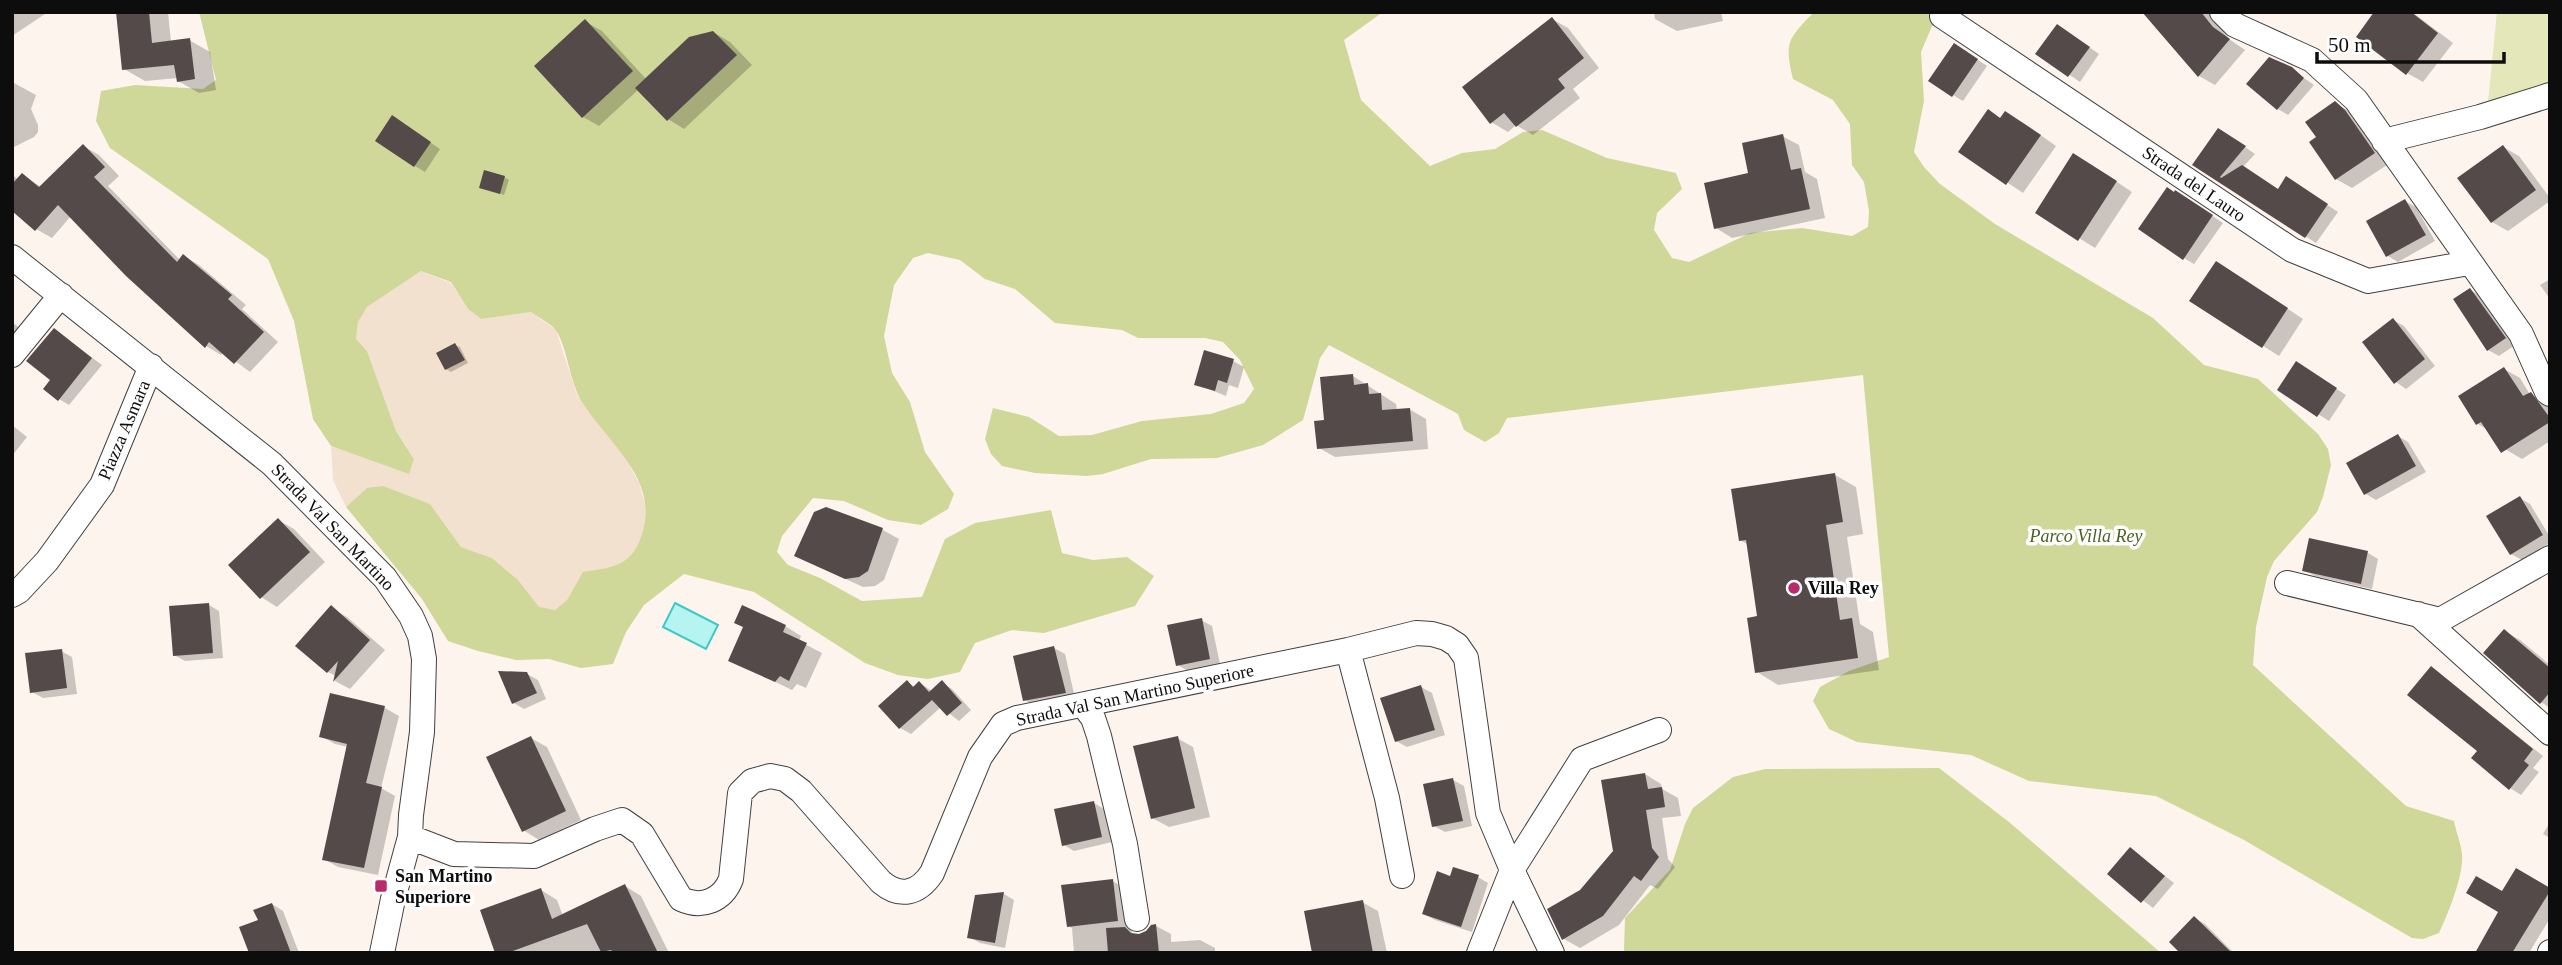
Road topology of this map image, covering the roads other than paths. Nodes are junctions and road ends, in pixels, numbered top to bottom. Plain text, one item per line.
1 (2221, 12) edge
2 (1942, 16) dead end
3 (2550, 95) edge
4 (2384, 141) junction
5 (12, 257) edge
6 (2469, 263) junction
7 (61, 295) junction
8 (12, 355) edge
9 (151, 366) junction
10 (2550, 394) edge
11 (2550, 558) edge
12 (2287, 583) dead end
13 (12, 594) edge
14 (2418, 614) junction
15 (1348, 650) junction
16 (1083, 705) junction
17 (1659, 730) dead end
18 (2550, 733) edge
19 (410, 837) junction
20 (1512, 870) junction
21 (1402, 876) dead end
22 (1137, 919) dead end
23 (382, 953) edge
24 (1479, 953) edge
25 (1552, 953) edge

1 - 4 street
2 - 6 street, Strada del Lauro
3 - 4 street
4 - 6 street
5 - 7 street, Strada Val San Martino
6 - 10 street
7 - 8 street
7 - 9 street, Strada Val San Martino
9 - 13 street, Piazza Asmara
9 - 19 street, Strada Val San Martino
11 - 14 street
12 - 14 street
14 - 18 street
15 - 16 street, Strada Val San Martino Superiore
15 - 20 street, Strada Val San Martino Superiore
15 - 21 street
16 - 19 street, Strada Val San Martino Superiore
16 - 22 street
17 - 20 street
19 - 23 street, Strada Val San Martino
20 - 24 street
20 - 25 street, Strada Val San Martino Superiore

